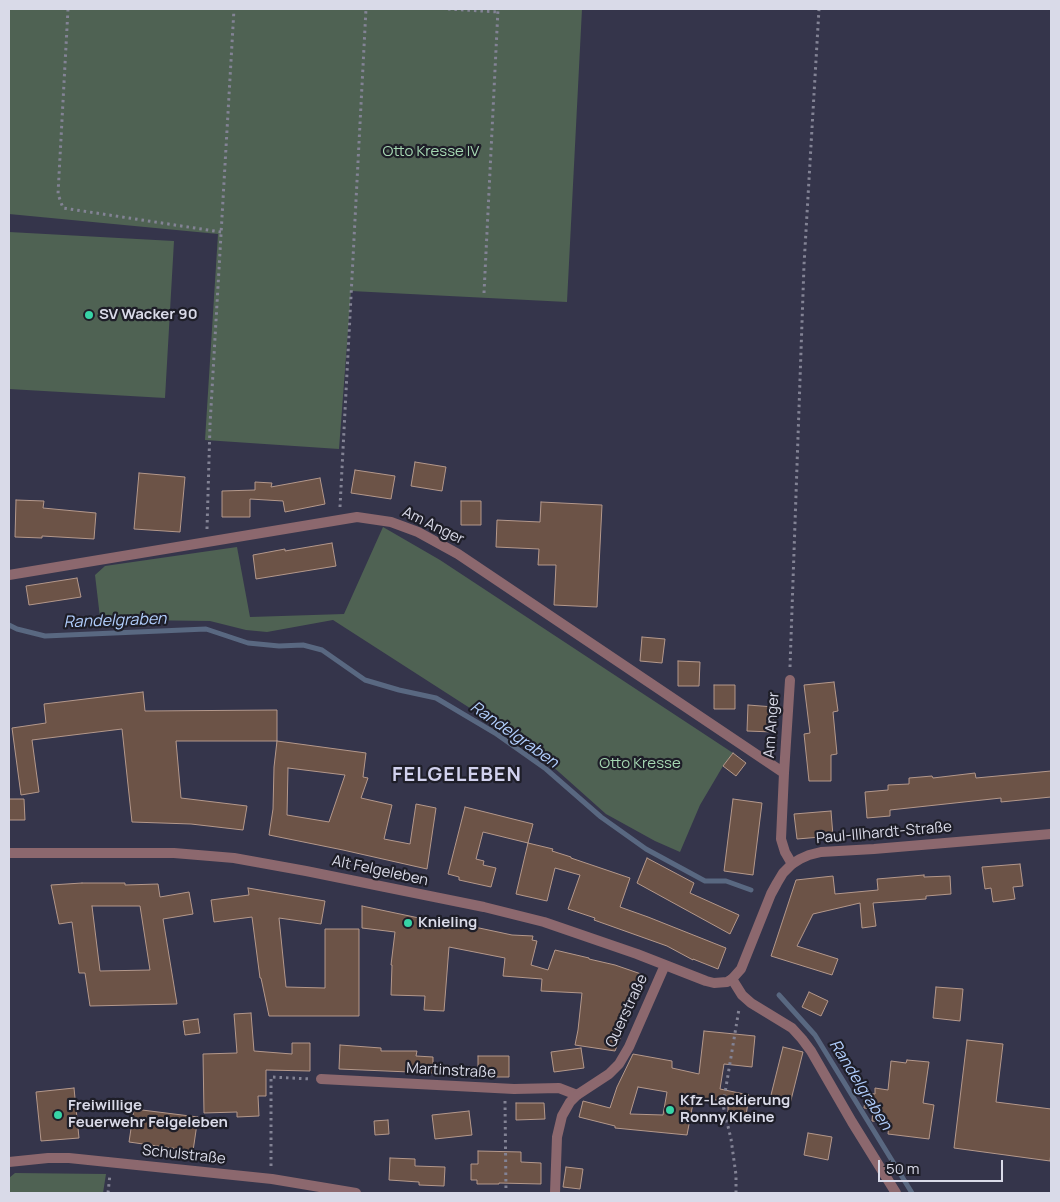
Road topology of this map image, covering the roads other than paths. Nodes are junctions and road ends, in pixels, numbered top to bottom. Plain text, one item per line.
1 (9, 575) edge
2 (790, 680) road end
3 (784, 773) junction
4 (1051, 834) edge
5 (9, 853) edge
6 (792, 864) junction
7 (664, 965) junction
8 (732, 979) junction
9 (321, 1079) road end
10 (577, 1095) junction
11 (9, 1162) edge
12 (356, 1193) edge
13 (555, 1193) edge
14 (896, 1193) edge

1 - 3 street, Am Anger
2 - 3 street, Am Anger
3 - 6 street, Am Anger
4 - 6 street, Paul-Illhardt-Straße
5 - 7 street, Alt Felgeleben
6 - 8 street, Paul-Illhardt-Straße
7 - 8 street, Alt Felgeleben
7 - 10 street, Querstraße
8 - 14 street
9 - 10 street, Martinstraße
10 - 13 street, Querstraße
11 - 12 street, Schulstraße

